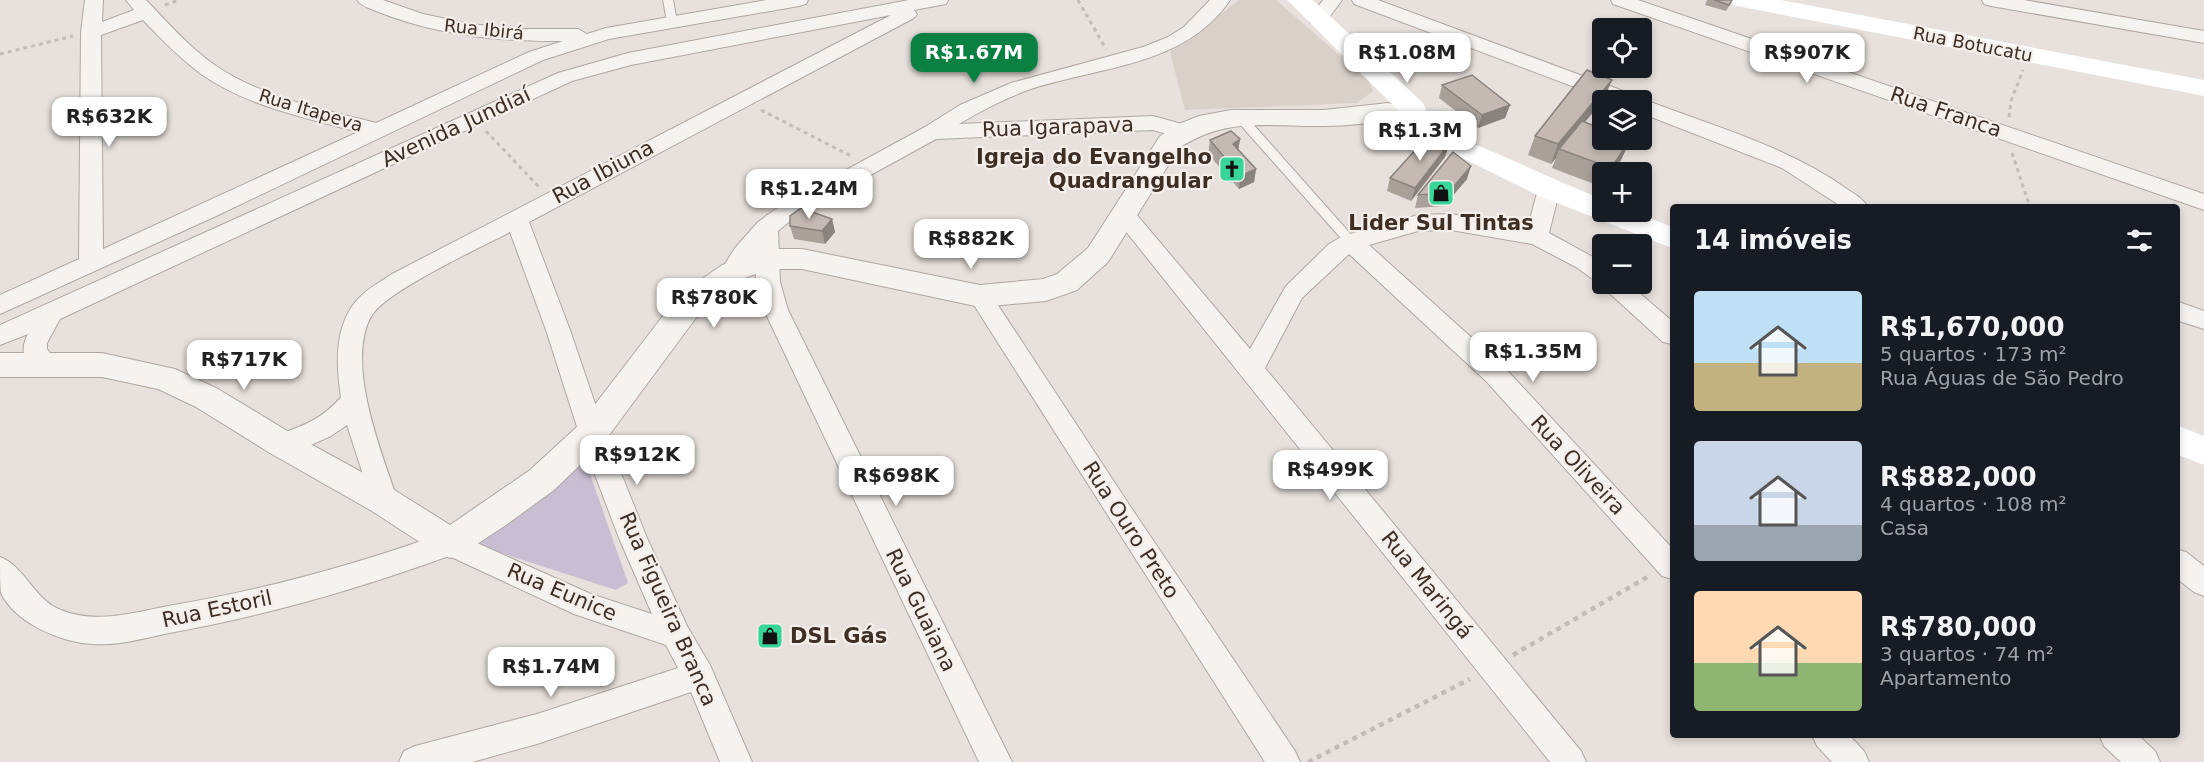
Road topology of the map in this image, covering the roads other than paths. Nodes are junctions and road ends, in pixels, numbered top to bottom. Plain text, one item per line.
1 (94, 0) edge
2 (366, 0) edge
3 (668, 0) edge
4 (799, 0) edge
5 (1221, 0) edge
6 (1361, 0) edge
7 (1620, 0) edge
8 (1742, 0) edge
9 (1991, 0) edge
10 (936, 1) edge
11 (2022, 3) edge
12 (1310, 5) edge
13 (141, 6) edge
14 (1811, 6) edge
15 (672, 21) junction
16 (91, 32) junction
17 (606, 34) junction
18 (547, 35) junction
19 (2204, 37) edge
20 (536, 56) junction
21 (2204, 88) edge
22 (1600, 90) edge
23 (1652, 110) edge
24 (1402, 116) junction
25 (1241, 118) junction
26 (377, 130) junction
27 (1182, 131) junction
28 (932, 132) junction
29 (1549, 189) junction
30 (2204, 202) edge
31 (1853, 204) edge
32 (1592, 206) edge
33 (1124, 214) junction
34 (516, 219) junction
35 (1631, 222) edge
36 (766, 228) junction
37 (1537, 237) junction
38 (1670, 237) edge
39 (1351, 242) junction
40 (767, 259) junction
41 (91, 264) junction
42 (1592, 267) edge
43 (726, 276) junction
44 (1625, 294) edge
45 (980, 296) junction
46 (0, 305) edge
47 (2180, 311) edge
48 (51, 313) junction
49 (2204, 320) edge
50 (1670, 333) edge
51 (0, 336) edge
52 (45, 364) junction
53 (0, 365) edge
54 (1252, 369) junction
55 (354, 399) junction
56 (592, 434) junction
57 (2180, 442) edge
58 (282, 444) junction
59 (2204, 451) edge
60 (384, 501) junction
61 (450, 543) junction
62 (1670, 564) edge
63 (2180, 564) edge
64 (0, 570) edge
65 (2204, 583) edge
66 (676, 635) junction
67 (699, 675) junction
68 (1831, 738) edge
69 (2118, 738) edge
70 (415, 762) edge
71 (736, 762) edge
72 (996, 762) edge
73 (1284, 762) edge
74 (1570, 762) edge
75 (1853, 762) edge
76 (2144, 762) edge

1 - 16 street
2 - 18 street, Rua Ibirá
3 - 15 lane
4 - 15 street, Avenida Jundiaí
5 - 28 street
6 - 22 street
7 - 30 street, Rua Franca
8 - 14 main road, Rua Botucatu
9 - 11 street
10 - 34 street, Rua Ibiuna
10 - 48 street, Avenida Jundiaí
11 - 19 street
12 - 24 main road
13 - 16 street
13 - 26 street, Rua Itapeva
14 - 21 main road, Rua Botucatu
15 - 17 street, Avenida Jundiaí
16 - 41 street
17 - 18 street, Rua Ibirá
17 - 20 street, Avenida Jundiaí
18 - 20 street
20 - 26 street, Avenida Jundiaí
23 - 31 street
24 - 25 street
24 - 29 main road
25 - 27 street
25 - 39 lane
26 - 41 street, Avenida Jundiaí
27 - 28 street, Rua Igarapava
27 - 33 street
28 - 36 street
29 - 32 main road
29 - 37 street
33 - 45 street
33 - 54 street, Rua Maringá
34 - 55 street, Rua Ibiuna
34 - 56 street, Rua Figueira Branca
35 - 38 main road
36 - 40 street, Rua Guaiana
36 - 43 street
37 - 39 street
37 - 42 street
39 - 54 street
39 - 62 street, Rua Oliveira
40 - 43 street
40 - 45 street
40 - 72 street, Rua Guaiana
41 - 46 street, Avenida Jundiaí
43 - 56 street
44 - 50 street
45 - 73 street, Rua Ouro Preto
47 - 49 street
48 - 51 street, Avenida Jundiaí
48 - 52 street
52 - 53 street
52 - 58 street
54 - 74 street, Rua Maringá
55 - 58 street
55 - 60 street, Rua Ibiuna
56 - 61 street
56 - 66 street, Rua Figueira Branca
57 - 59 main road
58 - 60 street
60 - 61 street
61 - 64 street, Rua Estoril
61 - 66 street, Rua Eunice
63 - 65 street
66 - 67 street, Rua Figueira Branca
67 - 70 street
67 - 71 street, Rua Figueira Branca
68 - 75 street
69 - 76 street

